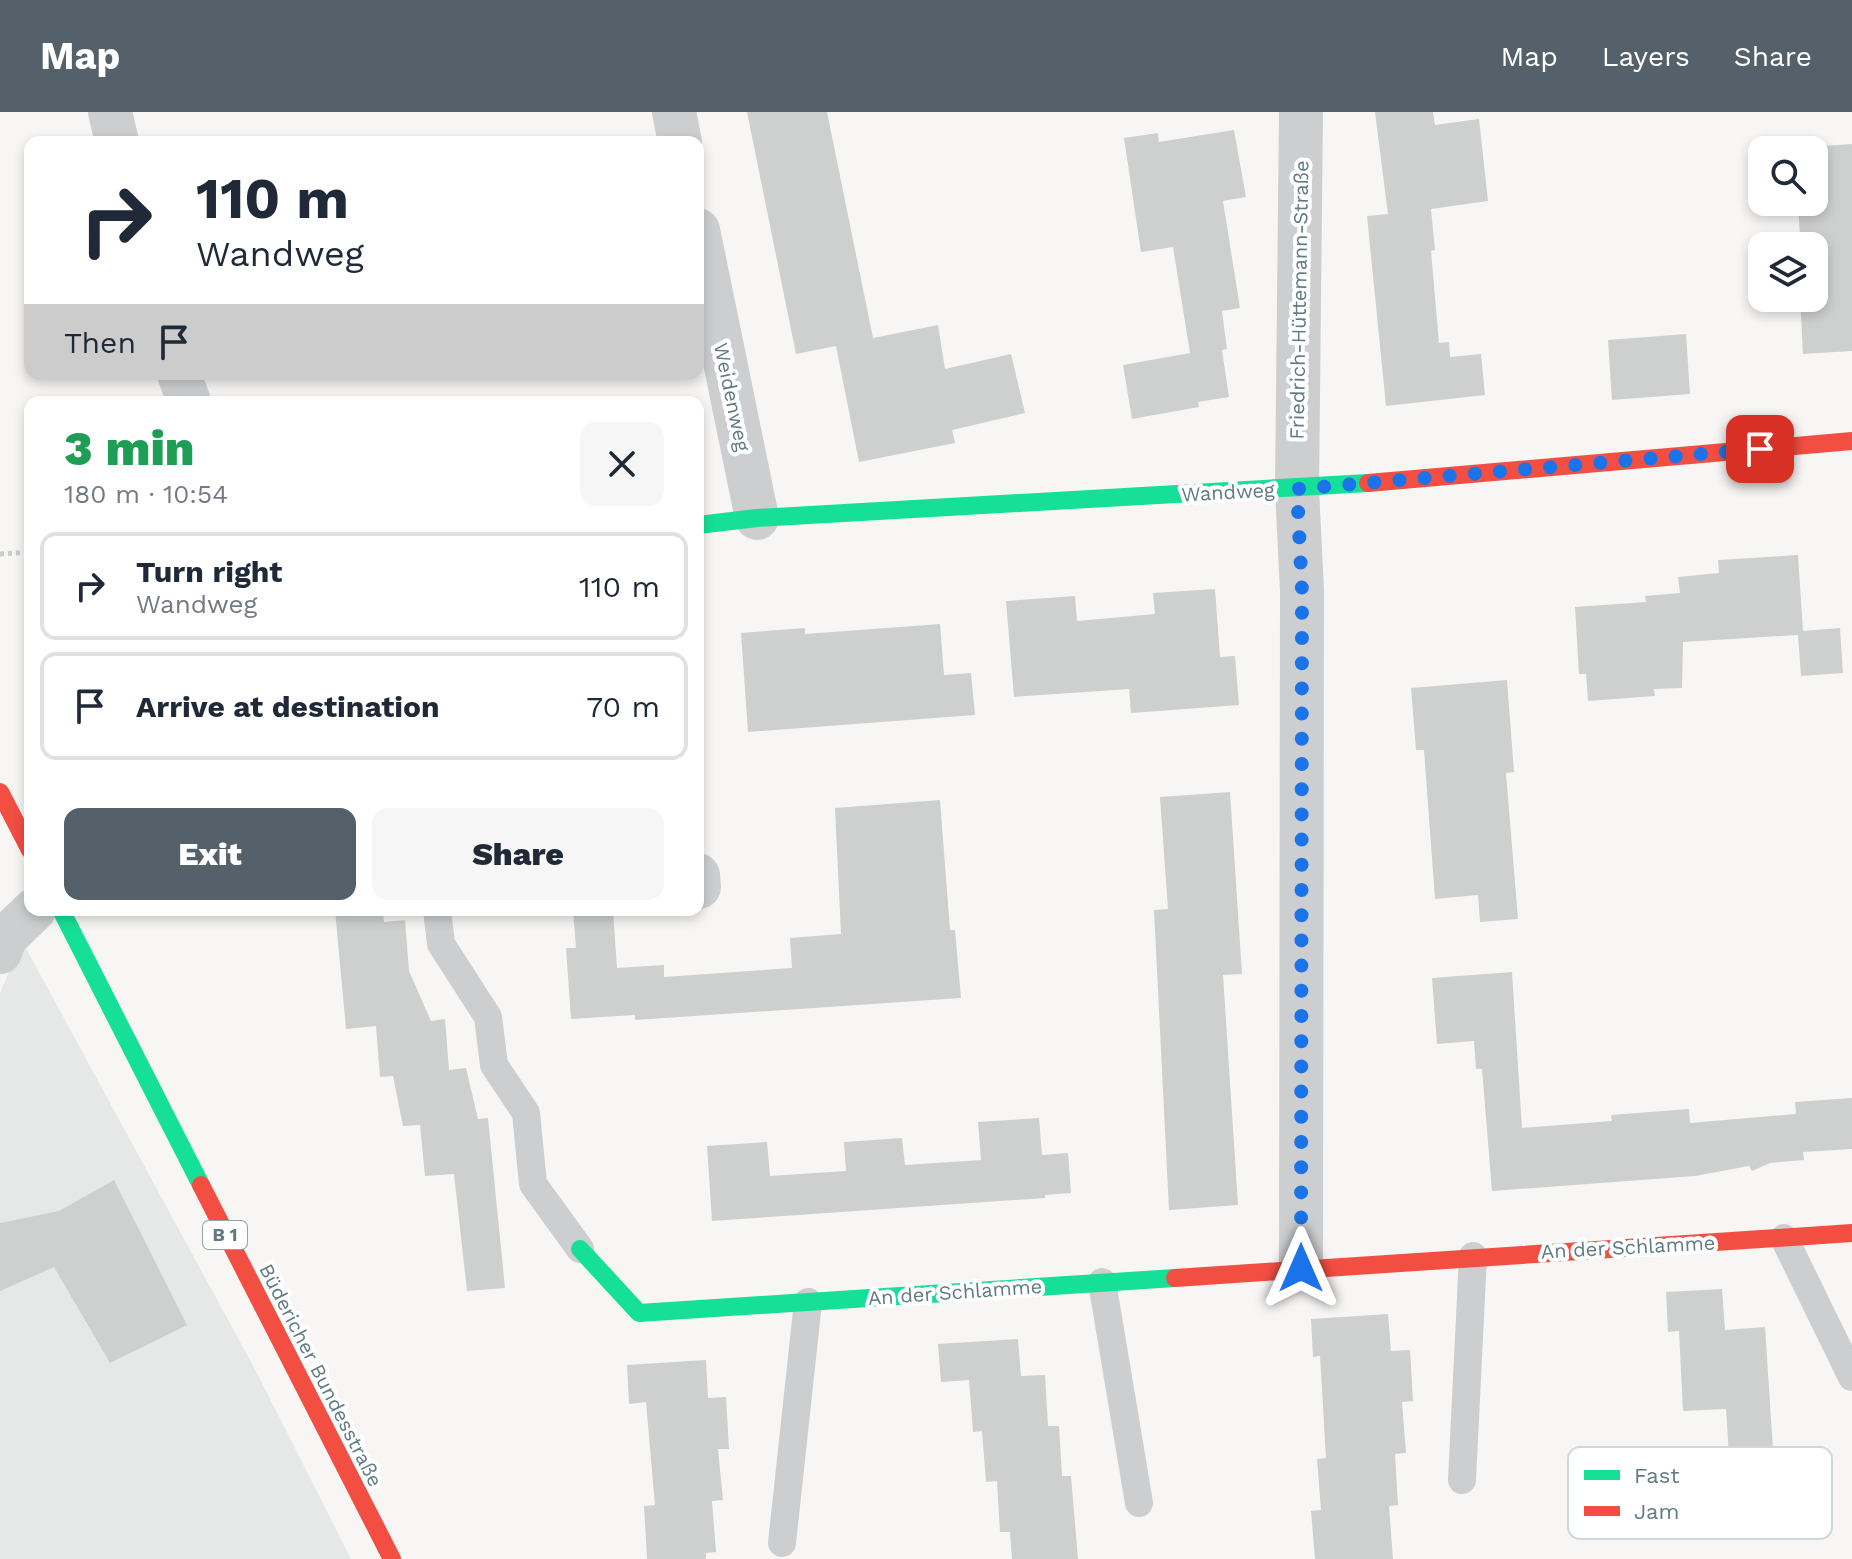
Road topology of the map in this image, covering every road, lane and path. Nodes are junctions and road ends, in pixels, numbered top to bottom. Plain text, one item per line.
1 (110, 112) edge
2 (674, 112) edge
3 (1301, 112) edge
4 (116, 136) edge
5 (679, 136) edge
6 (704, 259) edge
7 (1852, 441) edge
8 (1297, 489) junction
9 (757, 518) junction
10 (704, 524) edge
11 (24, 552) edge
12 (0, 554) edge
13 (0, 792) edge
14 (24, 838) edge
15 (28, 916) edge
16 (64, 916) edge
17 (438, 916) edge
18 (0, 952) edge
19 (1852, 1233) edge
20 (1784, 1238) junction
21 (580, 1249) joint
22 (1473, 1256) junction
23 (1301, 1268) junction
24 (1102, 1282) junction
25 (808, 1302) junction
26 (1852, 1377) edge
27 (1462, 1480) dead end
28 (1139, 1503) dead end
29 (782, 1543) dead end
30 (392, 1559) edge

1 - 4 street
2 - 5 street
3 - 8 street, Friedrich-Hüttemann-Straße
6 - 9 street, Weidenweg
7 - 8 street, Wandweg
8 - 9 street, Wandweg
8 - 23 street
9 - 10 street, Wandweg
11 - 12 path
13 - 14 street
15 - 18 street
16 - 30 street, Büdericher Bundesstraße / B 1
17 - 21 lane, An der Schlamme
19 - 20 street, An der Schlamme
20 - 22 street, An der Schlamme
20 - 26 lane
21 - 25 street, An der Schlamme
22 - 23 street, An der Schlamme
22 - 27 lane
23 - 24 street, An der Schlamme
24 - 25 street, An der Schlamme
24 - 28 lane
25 - 29 lane

